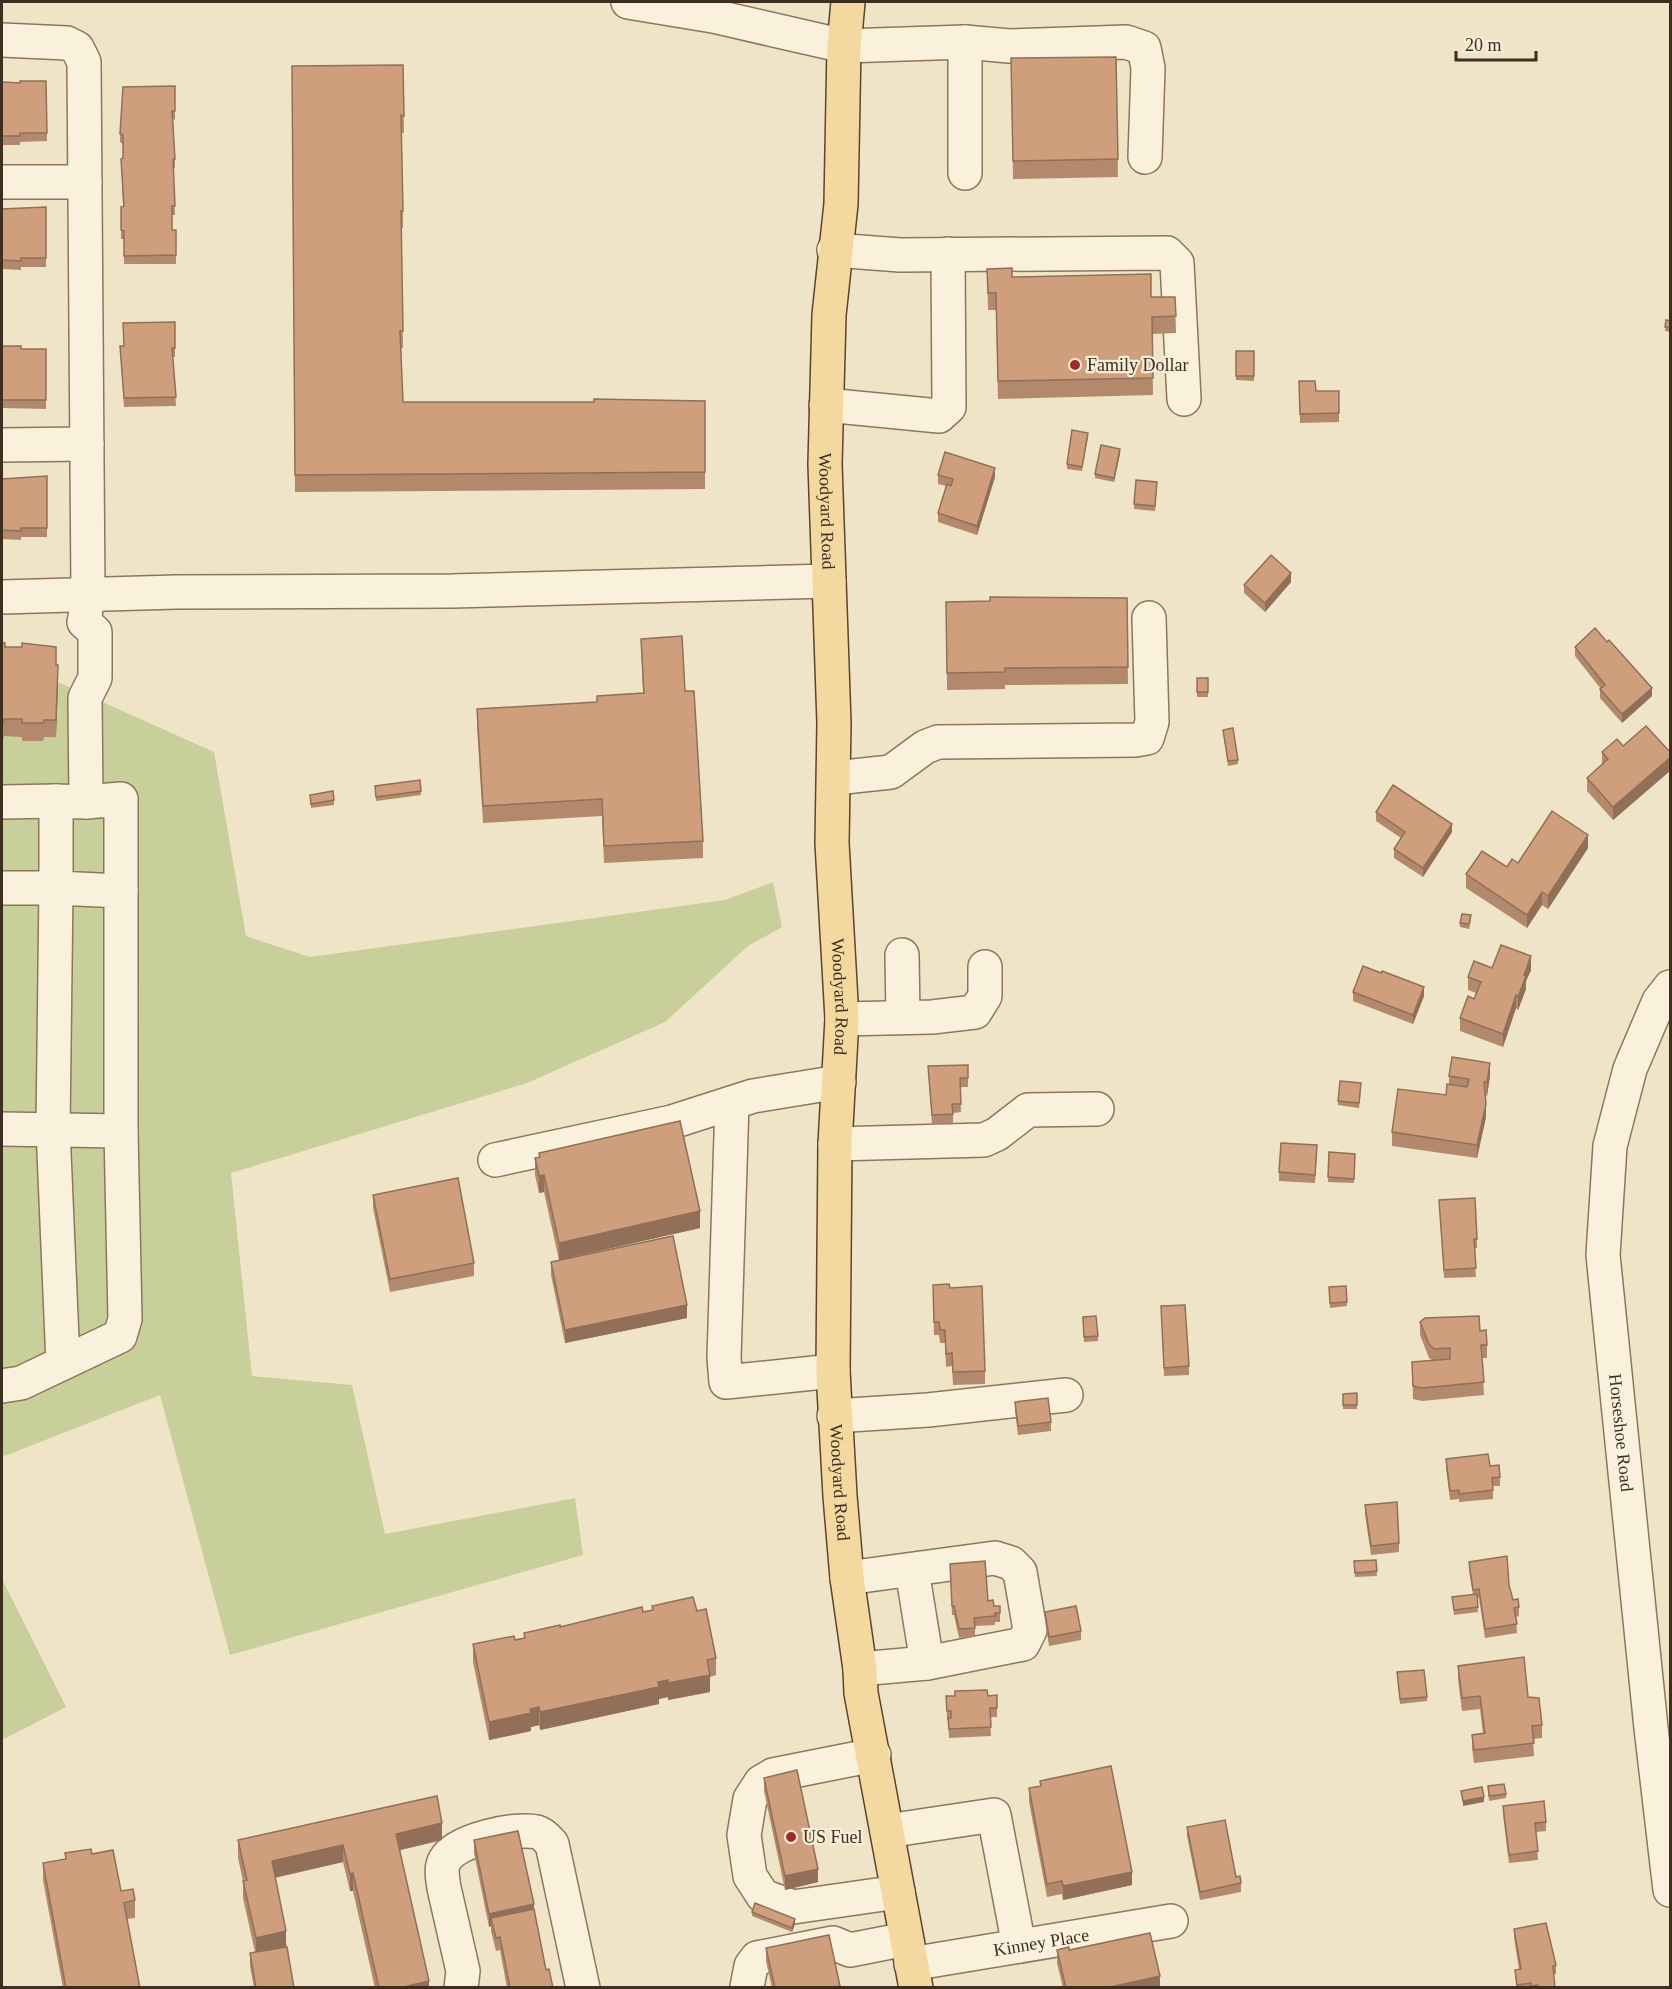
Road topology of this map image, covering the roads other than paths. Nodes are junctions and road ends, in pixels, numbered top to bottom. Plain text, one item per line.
1 (628, 2) edge
2 (848, 2) edge
3 (2, 40) edge
4 (965, 42) junction
5 (844, 46) junction
6 (1144, 157) dead end
7 (965, 173) dead end
8 (2, 182) edge
9 (86, 182) junction
10 (834, 250) junction
11 (948, 254) junction
12 (1184, 399) dead end
13 (826, 405) junction
14 (87, 444) junction
15 (2, 445) edge
16 (829, 581) junction
17 (2, 597) edge
18 (86, 608) junction
19 (1149, 618) dead end
20 (835, 778) junction
21 (2, 802) edge
22 (71, 802) junction
23 (2, 888) edge
24 (56, 888) junction
25 (121, 891) junction
26 (902, 955) dead end
27 (985, 967) dead end
28 (1671, 987) edge
29 (903, 1017) junction
30 (842, 1019) junction
31 (839, 1082) junction
32 (732, 1103) junction
33 (1097, 1109) dead end
34 (2, 1129) edge
35 (53, 1129) junction
36 (121, 1131) junction
37 (835, 1144) junction
38 (495, 1160) dead end
39 (63, 1363) junction
40 (833, 1371) junction
41 (2, 1386) edge
42 (1066, 1395) dead end
43 (834, 1416) junction
44 (912, 1570) junction
45 (847, 1578) junction
46 (927, 1663) junction
47 (860, 1670) junction
48 (874, 1755) junction
49 (887, 1831) junction
50 (1671, 1890) edge
51 (898, 1892) junction
52 (1171, 1921) dead end
53 (1018, 1946) junction
54 (911, 1964) edge
55 (746, 1987) edge
56 (461, 1988) edge
57 (583, 1988) edge

1 - 5 street
2 - 5 main road, Woodyard Road
3 - 9 street
4 - 5 street
4 - 6 street
4 - 7 street
5 - 10 main road, Woodyard Road
8 - 9 street
9 - 14 street
10 - 11 street
10 - 13 main road, Woodyard Road
11 - 12 street
11 - 13 street
13 - 16 main road, Woodyard Road
14 - 15 street
14 - 18 street
16 - 18 street
16 - 20 main road, Woodyard Road
17 - 18 street
18 - 22 street
19 - 20 street
20 - 30 main road, Woodyard Road
21 - 22 street
22 - 24 street
22 - 25 street
23 - 24 street
24 - 25 street
24 - 35 street
25 - 36 street
26 - 29 street
27 - 29 street
28 - 50 street, Horseshoe Road
29 - 30 street
30 - 31 main road, Woodyard Road
31 - 32 street
31 - 37 main road, Woodyard Road
32 - 38 street
32 - 40 street
33 - 37 street
34 - 35 street
35 - 36 street
35 - 39 street
36 - 39 street
37 - 40 main road, Woodyard Road
39 - 41 street
40 - 43 main road, Woodyard Road
42 - 43 street
43 - 45 main road, Woodyard Road
44 - 45 street
44 - 46 street
44 - 46 street
45 - 47 main road, Woodyard Road
46 - 47 street
47 - 48 main road, Woodyard Road
48 - 49 main road, Woodyard Road
48 - 51 street
49 - 51 main road, Woodyard Road
49 - 53 street
51 - 54 main road, Woodyard Road
52 - 53 street, Kinney Place
53 - 54 street, Kinney Place
54 - 55 street, Kinney Place
56 - 57 street

